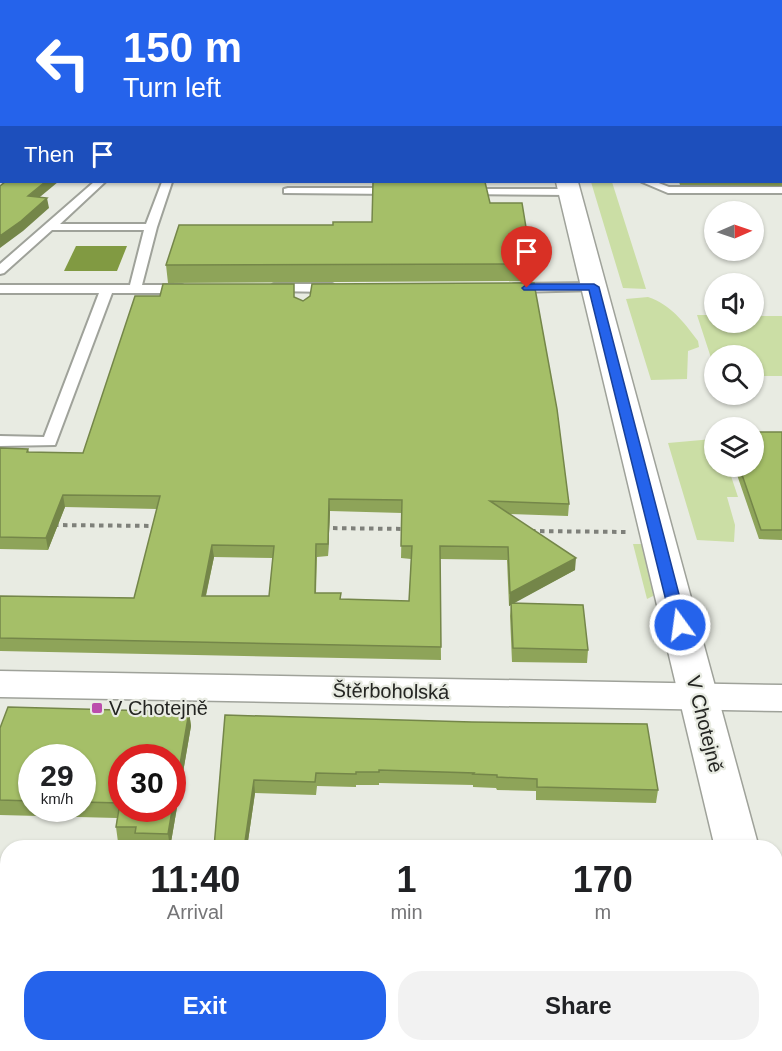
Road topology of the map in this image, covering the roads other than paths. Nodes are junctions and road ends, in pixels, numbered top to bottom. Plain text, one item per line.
1 (99, 183) edge
2 (167, 183) edge
3 (650, 183) edge
4 (568, 187) edge
5 (782, 190) edge
6 (288, 191) dead end
7 (403, 191) edge
8 (449, 192) edge
9 (50, 227) junction
10 (151, 227) junction
11 (0, 270) edge
12 (594, 287) junction
13 (259, 288) edge
14 (351, 288) edge
15 (503, 288) edge
16 (0, 289) edge
17 (107, 289) junction
18 (135, 289) junction
19 (191, 289) edge
20 (0, 441) edge
21 (0, 684) edge
22 (699, 697) junction
23 (782, 698) edge
24 (735, 840) edge

1 - 9 lane
2 - 10 lane
3 - 5 lane
4 - 8 lane
4 - 12 street, V Chotejně
6 - 7 lane
9 - 10 lane
9 - 11 lane
10 - 18 lane
12 - 15 lane
12 - 22 street, V Chotejně
13 - 14 lane
16 - 17 lane
17 - 18 lane
17 - 20 lane
18 - 19 lane
21 - 22 street, Štěrboholská
22 - 23 street, Štěrboholská
22 - 24 street, V Chotejně

